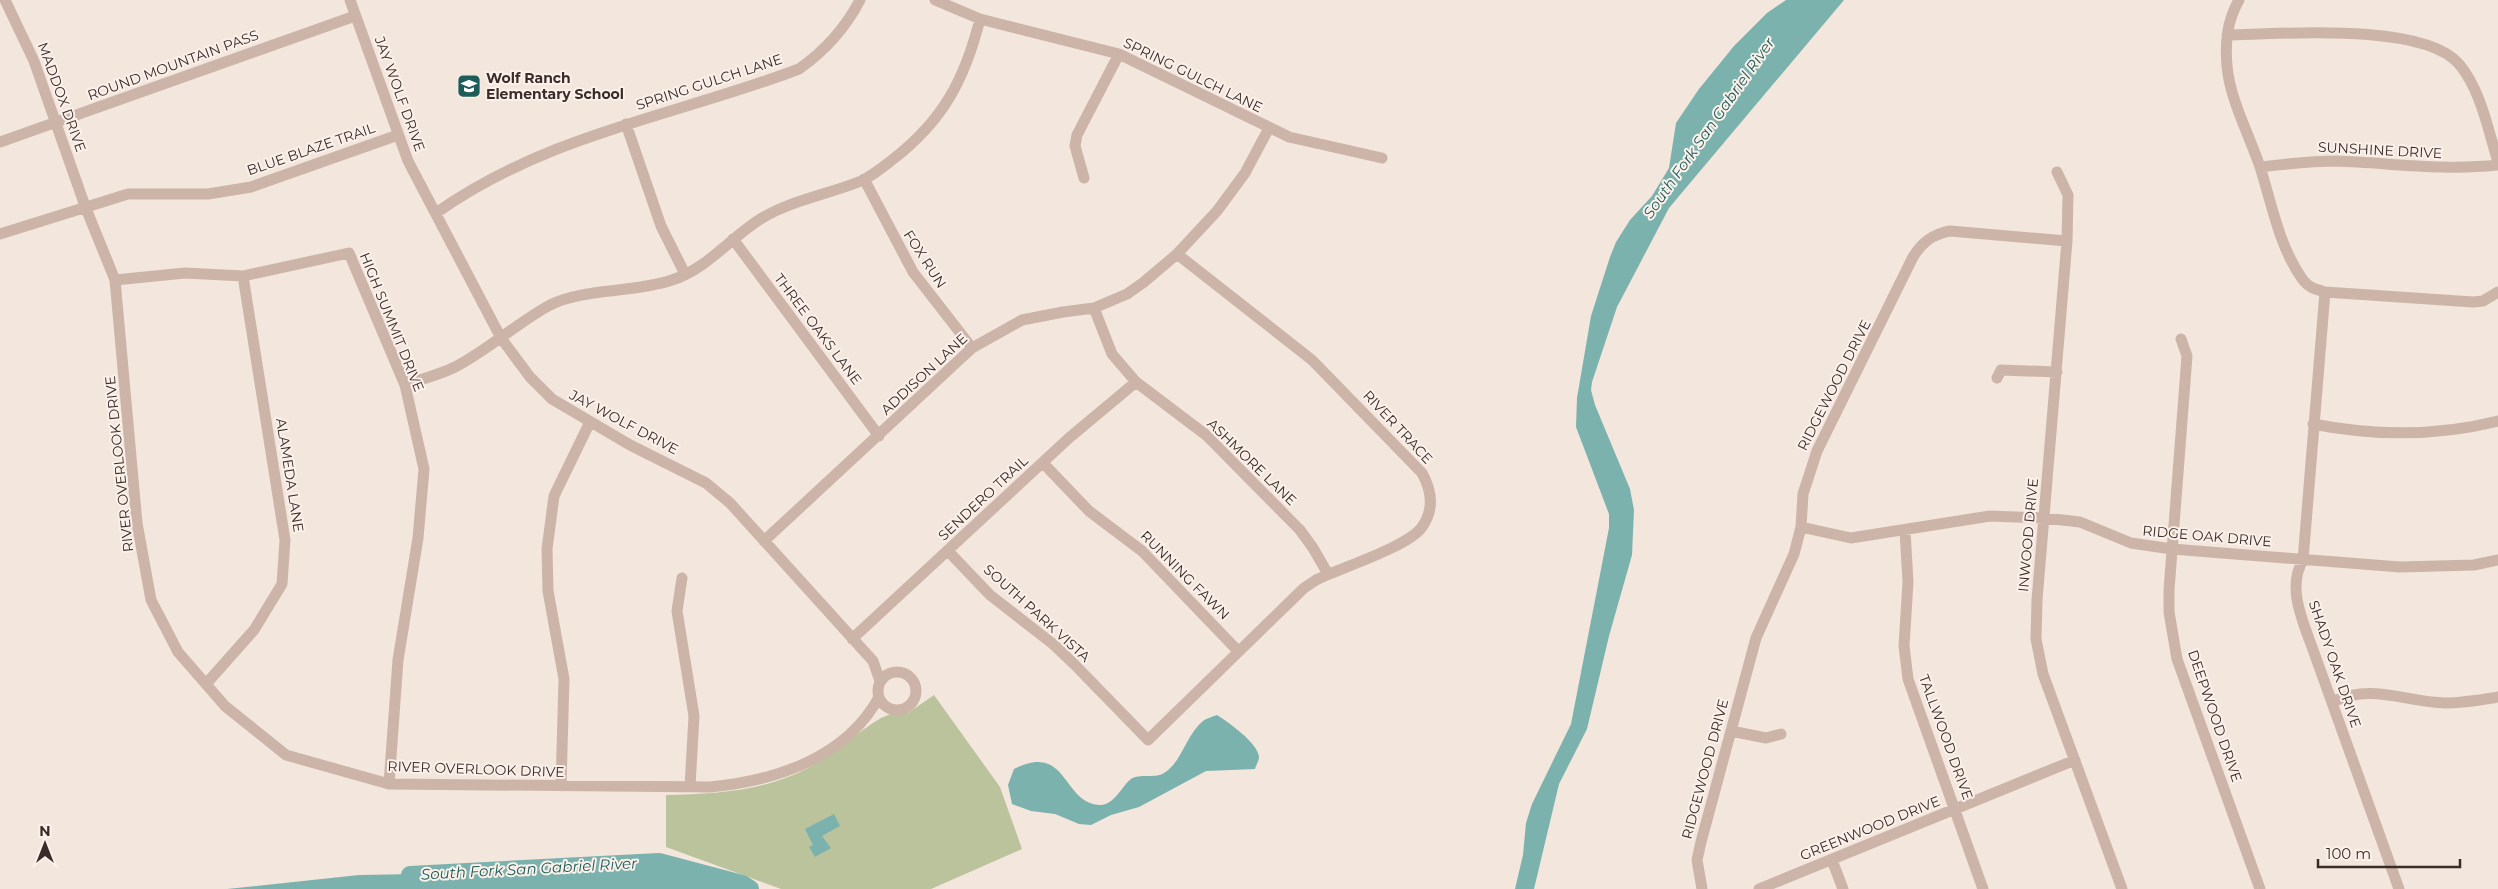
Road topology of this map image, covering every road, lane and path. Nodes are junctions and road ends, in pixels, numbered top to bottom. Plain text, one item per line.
1 (6, 0) edge
2 (350, 0) edge
3 (860, 0) edge
4 (934, 0) edge
5 (2238, 0) edge
6 (355, 16) junction
7 (980, 19) junction
8 (2227, 34) junction
9 (1119, 54) junction
10 (56, 122) junction
11 (626, 124) junction
12 (1269, 128) junction
13 (398, 135) junction
14 (0, 142) edge
15 (1382, 158) dead end
16 (2498, 164) edge
17 (2260, 167) junction
18 (2057, 172) dead end
19 (1084, 178) dead end
20 (864, 179) junction
21 (85, 206) junction
22 (436, 213) junction
23 (0, 234) edge
24 (734, 239) junction
25 (2067, 241) junction
26 (1177, 254) junction
27 (685, 274) junction
28 (243, 276) junction
29 (115, 280) junction
30 (2325, 292) junction
31 (2498, 292) edge
32 (1094, 308) junction
33 (501, 338) junction
34 (2181, 338) dead end
35 (972, 348) junction
36 (2056, 372) junction
37 (1997, 378) dead end
38 (1136, 382) junction
39 (405, 385) junction
40 (2498, 421) edge
41 (590, 422) junction
42 (2313, 424) junction
43 (879, 436) junction
44 (1043, 462) junction
45 (2044, 518) junction
46 (1800, 527) junction
47 (1904, 531) junction
48 (764, 541) junction
49 (2172, 550) junction
50 (948, 551) junction
51 (2303, 560) junction
52 (2498, 560) edge
53 (1328, 574) junction
54 (682, 578) dead end
55 (852, 639) junction
56 (1238, 650) junction
57 (873, 661) junction
58 (892, 672) junction
59 (880, 681) junction
60 (206, 684) junction
61 (879, 697) junction
62 (2498, 697) edge
63 (2332, 702) junction
64 (891, 710) junction
65 (868, 717) junction
66 (1731, 731) junction
67 (1780, 734) dead end
68 (1148, 740) joint
69 (2075, 760) junction
70 (389, 784) junction
71 (561, 786) junction
72 (690, 787) junction
73 (1956, 809) junction
74 (1832, 860) junction
75 (1702, 889) edge
76 (1759, 889) edge
77 (1843, 889) edge
78 (1983, 889) edge
79 (2122, 889) edge
80 (2260, 889) edge
81 (2399, 889) edge

1 - 10 street, MADDOX DRIVE
2 - 6 street, JAY WOLF DRIVE
3 - 11 street, SPRING GULCH LANE
4 - 7 street, SPRING GULCH LANE
5 - 8 street
6 - 10 street, ROUND MOUNTAIN PASS
6 - 13 street, JAY WOLF DRIVE
7 - 9 street, SPRING GULCH LANE
7 - 20 street
8 - 16 street
8 - 17 street
9 - 12 street, SPRING GULCH LANE
9 - 19 street
10 - 14 street, ROUND MOUNTAIN PASS
10 - 21 street, MADDOX DRIVE
11 - 22 street, SPRING GULCH LANE
11 - 27 street
12 - 15 street, SPRING GULCH LANE
12 - 26 street, ADDISON LANE
13 - 21 street, BLUE BLAZE TRAIL
13 - 22 street, JAY WOLF DRIVE
16 - 17 street, SUNSHINE DRIVE
17 - 30 street
18 - 25 street, INWOOD DRIVE
20 - 24 street
20 - 35 street, FOX RUN
21 - 23 street, BLUE BLAZE TRAIL
21 - 29 street, RIVER OVERLOOK DRIVE
22 - 33 street, JAY WOLF DRIVE
24 - 27 street
24 - 43 street, THREE OAKS LANE
25 - 36 street, INWOOD DRIVE
25 - 46 street, RIDGEWOOD DRIVE
26 - 32 street, ADDISON LANE
26 - 53 street, RIVER TRACE
27 - 33 street
28 - 29 street, HIGH SUMMIT DRIVE
28 - 39 street, HIGH SUMMIT DRIVE
28 - 60 street, ALAMEDA LANE
29 - 60 street, RIVER OVERLOOK DRIVE
30 - 31 street
30 - 42 street, SHADY OAK DRIVE
32 - 35 street, ADDISON LANE
32 - 38 street, ASHMORE LANE
33 - 39 street
33 - 41 street, JAY WOLF DRIVE
34 - 49 street, DEEPWOOD DRIVE
35 - 43 street, ADDISON LANE
36 - 37 street
36 - 45 street, INWOOD DRIVE
38 - 44 street, SENDERO TRAIL
38 - 53 street, ASHMORE LANE
39 - 70 street, HIGH SUMMIT DRIVE
40 - 42 street
41 - 48 street, JAY WOLF DRIVE
41 - 71 street
42 - 51 street, SHADY OAK DRIVE
43 - 48 street, ADDISON LANE
44 - 50 street, SENDERO TRAIL
44 - 56 street, RUNNING FAWN
45 - 47 street, RIDGE OAK DRIVE
45 - 49 street, RIDGE OAK DRIVE
45 - 69 street, INWOOD DRIVE
46 - 47 street, RIDGE OAK DRIVE
46 - 66 street, RIDGEWOOD DRIVE
47 - 73 street, TALLWOOD DRIVE
48 - 55 street, JAY WOLF DRIVE
49 - 51 street, RIDGE OAK DRIVE
49 - 80 street, DEEPWOOD DRIVE
50 - 55 street, SENDERO TRAIL
50 - 68 street, SOUTH PARK VISTA
51 - 52 street, RIDGE OAK DRIVE
51 - 63 street, SHADY OAK DRIVE
53 - 56 street, RIVER TRACE
54 - 72 street
55 - 57 street, JAY WOLF DRIVE
56 - 68 street, RIVER TRACE
57 - 58 street, JAY WOLF DRIVE
57 - 59 street, JAY WOLF DRIVE
58 - 59 street
58 - 64 street
59 - 61 street
60 - 70 street, RIVER OVERLOOK DRIVE
61 - 64 street
61 - 65 street
62 - 63 street
63 - 81 street, SHADY OAK DRIVE
64 - 65 street
65 - 72 street, RIVER OVERLOOK DRIVE
66 - 67 street
66 - 75 street, RIDGEWOOD DRIVE
69 - 73 street, GREENWOOD DRIVE
69 - 79 street, INWOOD DRIVE
70 - 71 street, RIVER OVERLOOK DRIVE
71 - 72 street, RIVER OVERLOOK DRIVE
73 - 74 street, GREENWOOD DRIVE
73 - 78 street, TALLWOOD DRIVE
74 - 76 street, GREENWOOD DRIVE
74 - 77 street

